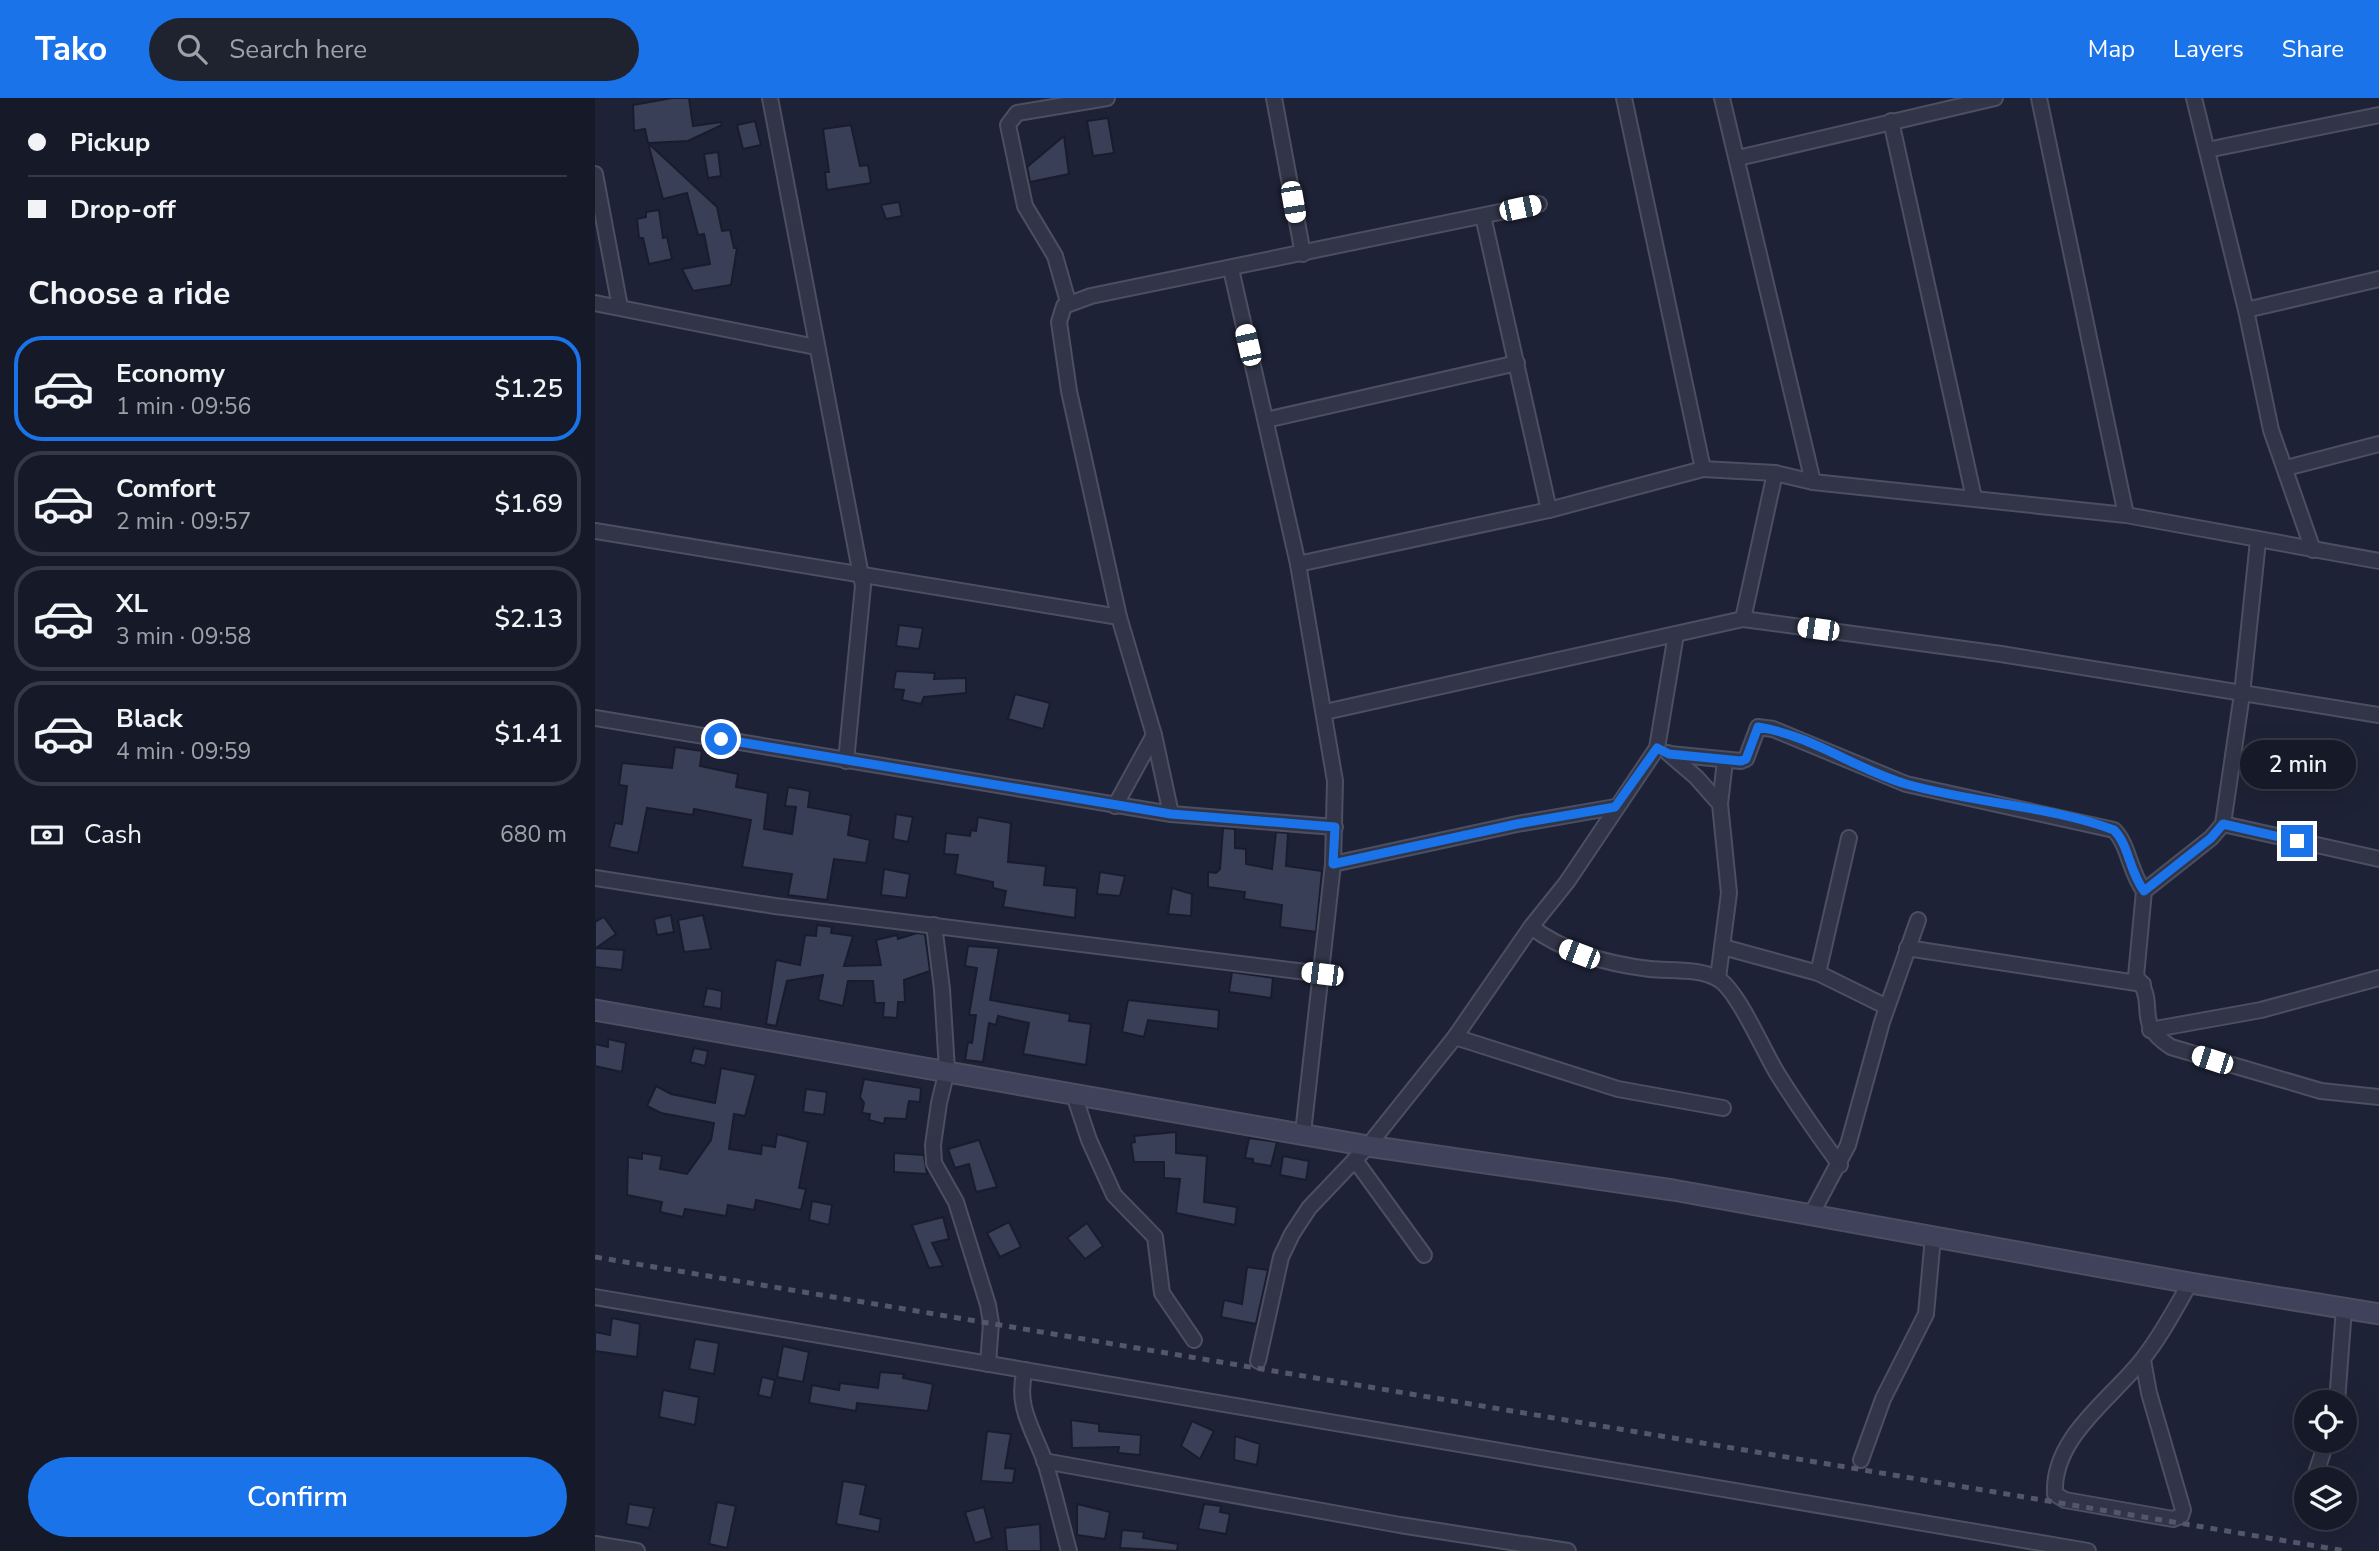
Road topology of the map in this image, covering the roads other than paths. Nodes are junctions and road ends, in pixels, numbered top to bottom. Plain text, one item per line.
1 (770, 98) edge
2 (1107, 98) edge
3 (1275, 98) edge
4 (1624, 98) edge
5 (1722, 98) edge
6 (1995, 98) edge
7 (2039, 98) edge
8 (2194, 98) edge
9 (2379, 115) edge
10 (1891, 121) junction
11 (2207, 150) junction
12 (1738, 158) junction
13 (595, 173) edge
14 (1539, 204) dead end
15 (1483, 216) junction
16 (1303, 254) junction
17 (1231, 269) junction
18 (2379, 279) edge
19 (1068, 302) junction
20 (595, 303) edge
21 (620, 307) junction
22 (2246, 310) junction
23 (816, 347) junction
24 (1517, 363) junction
25 (1266, 420) junction
26 (2379, 444) edge
27 (1703, 468) junction
28 (2286, 468) junction
29 (1775, 473) junction
30 (1813, 482) junction
31 (1974, 498) junction
32 (1549, 510) junction
33 (2126, 515) junction
34 (595, 531) edge
35 (2258, 541) junction
36 (2313, 550) junction
37 (2379, 561) edge
38 (1298, 564) junction
39 (859, 572) junction
40 (1119, 617) junction
41 (1743, 620) junction
42 (1676, 634) junction
43 (2242, 694) junction
44 (1325, 712) junction
45 (2379, 715) edge
46 (595, 718) edge
47 (1154, 735) junction
48 (1663, 751) junction
49 (846, 761) junction
50 (1725, 761) junction
51 (1720, 804) junction
52 (1115, 806) junction
53 (1615, 807) junction
54 (1171, 814) junction
55 (2223, 824) junction
56 (1335, 827) junction
57 (1849, 838) dead end
58 (2379, 859) edge
59 (1333, 864) junction
60 (595, 878) edge
61 (2144, 891) junction
62 (1918, 920) dead end
63 (934, 925) junction
64 (1531, 927) junction
65 (1723, 947) junction
66 (1907, 948) junction
67 (1818, 973) junction
68 (1322, 974) junction
69 (1718, 978) junction
70 (2379, 978) edge
71 (2143, 984) junction
72 (1887, 1007) junction
73 (595, 1010) edge
74 (2150, 1030) junction
75 (1455, 1037) junction
76 (947, 1070) junction
77 (1073, 1092) junction
78 (2379, 1097) edge
79 (1723, 1108) dead end
80 (1303, 1133) junction
81 (1361, 1153) junction
82 (1840, 1165) junction
83 (1811, 1215) junction
84 (1933, 1237) junction
85 (1424, 1255) dead end
86 (2190, 1283) junction
87 (595, 1297) edge
88 (2344, 1308) junction
89 (2379, 1314) edge
90 (1193, 1340) dead end
91 (2143, 1360) junction
92 (1258, 1361) dead end
93 (988, 1364) junction
94 (1025, 1370) junction
95 (2338, 1390) edge
96 (1861, 1460) dead end
97 (1044, 1461) junction
98 (595, 1544) edge
99 (637, 1551) edge
100 (1069, 1551) edge
101 (1569, 1551) edge
102 (2088, 1551) edge

1 - 23 street
2 - 19 street
3 - 16 street
4 - 27 street
5 - 12 street
6 - 10 street
7 - 33 street
8 - 11 street
9 - 11 street
10 - 12 street
10 - 31 street
11 - 22 street
12 - 30 street
13 - 21 street
14 - 15 street
15 - 16 street
15 - 24 street
16 - 17 street
17 - 19 street
17 - 25 street
18 - 22 street
19 - 40 street
20 - 21 street
21 - 23 street
22 - 28 street
23 - 39 street
24 - 25 street
24 - 32 street
25 - 38 street
26 - 28 street
27 - 29 street
27 - 32 street
28 - 36 street
29 - 30 street
29 - 41 street
30 - 31 street
31 - 33 street
32 - 38 street
33 - 35 street
34 - 39 street
35 - 36 street
35 - 43 street
36 - 37 street
38 - 44 street
39 - 40 street
39 - 49 street
40 - 47 street
41 - 42 street
41 - 43 street
42 - 44 street
42 - 48 street
43 - 45 street
43 - 55 street
44 - 56 street
46 - 49 street
47 - 52 street
47 - 54 street
48 - 50 street
48 - 51 street
48 - 53 street
49 - 52 street
50 - 51 street
50 - 61 street
51 - 65 street
52 - 54 street
53 - 59 street
53 - 64 street
54 - 56 street
55 - 58 street
55 - 61 street
56 - 59 street
57 - 67 street
59 - 68 street
60 - 63 street
61 - 71 street
62 - 66 street
63 - 68 street
63 - 76 street
64 - 69 street
64 - 75 street
65 - 67 street
65 - 69 street
66 - 71 street
66 - 72 street
67 - 72 street
68 - 80 street
69 - 82 street
70 - 74 street
71 - 74 street
72 - 82 street
73 - 76 street
74 - 78 street
75 - 79 street
75 - 81 street
76 - 77 street
76 - 93 street
77 - 80 street
77 - 90 street
80 - 81 street
81 - 83 street
81 - 85 street
81 - 92 street
82 - 83 street
83 - 84 street
84 - 86 street
84 - 96 street
86 - 88 street
86 - 91 street
87 - 93 street
88 - 89 street
88 - 95 street
91 - 91 street
93 - 94 street
94 - 97 street
94 - 102 street
97 - 100 street
97 - 101 street
98 - 99 street

